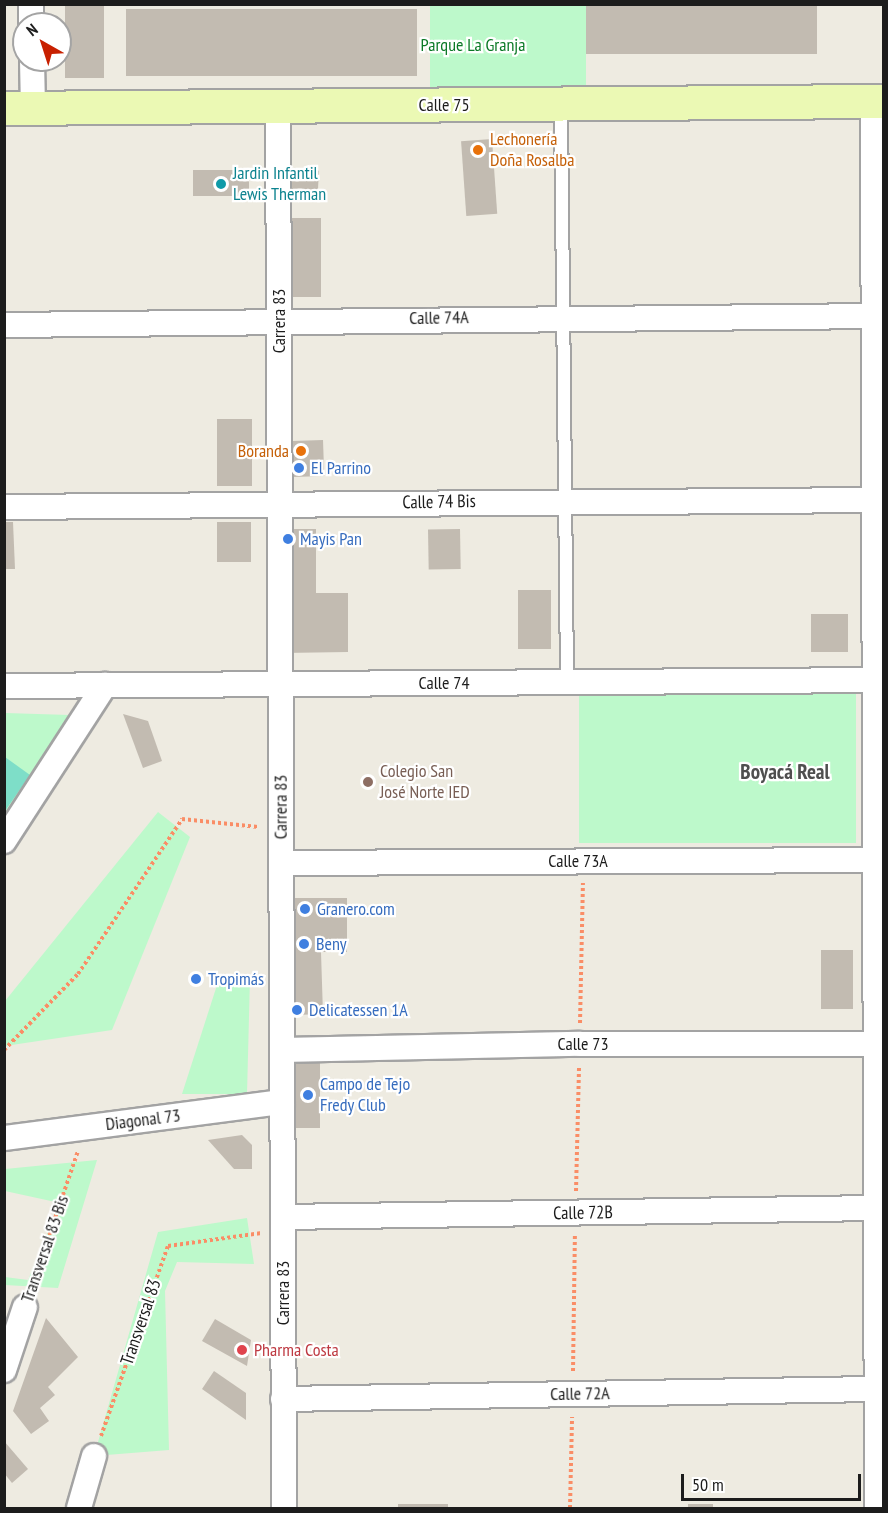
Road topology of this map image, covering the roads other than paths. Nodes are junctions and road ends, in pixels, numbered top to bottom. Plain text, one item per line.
1 (29, 72) edge
2 (878, 101) edge
3 (561, 104) junction
4 (278, 106) junction
5 (19, 108) edge
6 (873, 316) junction
7 (566, 317) junction
8 (279, 320) junction
9 (4, 325) edge
10 (566, 500) junction
11 (874, 500) junction
12 (280, 505) junction
13 (4, 507) edge
14 (879, 680) edge
15 (567, 682) junction
16 (280, 684) junction
17 (105, 685) junction
18 (4, 686) edge
19 (4, 841) edge
20 (875, 860) junction
21 (281, 863) junction
22 (879, 1044) edge
23 (282, 1050) junction
24 (282, 1102) junction
25 (4, 1138) edge
26 (880, 1208) edge
27 (283, 1223) junction
28 (25, 1307) road end
29 (4, 1370) edge
30 (876, 1389) junction
31 (283, 1399) junction
32 (94, 1456) road end
33 (79, 1509) edge
34 (284, 1509) edge
35 (877, 1509) edge

1 - 5 street
2 - 3 street, Calle 75
2 - 6 street
3 - 4 street, Calle 75
3 - 7 lane
4 - 5 street, Calle 75
4 - 8 street, Carrera 83
6 - 7 street, Calle 74A
6 - 11 street
7 - 8 street, Calle 74A
7 - 10 lane
8 - 9 street, Calle 74A
8 - 12 street, Carrera 83
10 - 11 street, Calle 74 Bis
10 - 12 street, Calle 74 Bis
10 - 15 lane
11 - 14 street
12 - 13 street, Calle 74 Bis
12 - 16 street, Carrera 83
14 - 15 street, Calle 74
14 - 20 street
15 - 16 street, Calle 74
16 - 17 street, Calle 74
16 - 21 street, Carrera 83
17 - 18 street, Calle 74
17 - 19 street
20 - 21 street, Calle 73A
20 - 22 street
21 - 23 street, Carrera 83
22 - 23 street, Calle 73
22 - 26 street
23 - 24 street, Carrera 83
24 - 25 street, Diagonal 73
24 - 27 street, Carrera 83
26 - 27 street, Calle 72B
26 - 30 street
27 - 31 street, Carrera 83
28 - 29 street, Transversal 83 Bis
30 - 31 street, Calle 72A
30 - 35 street
31 - 34 street, Carrera 83
32 - 33 street

